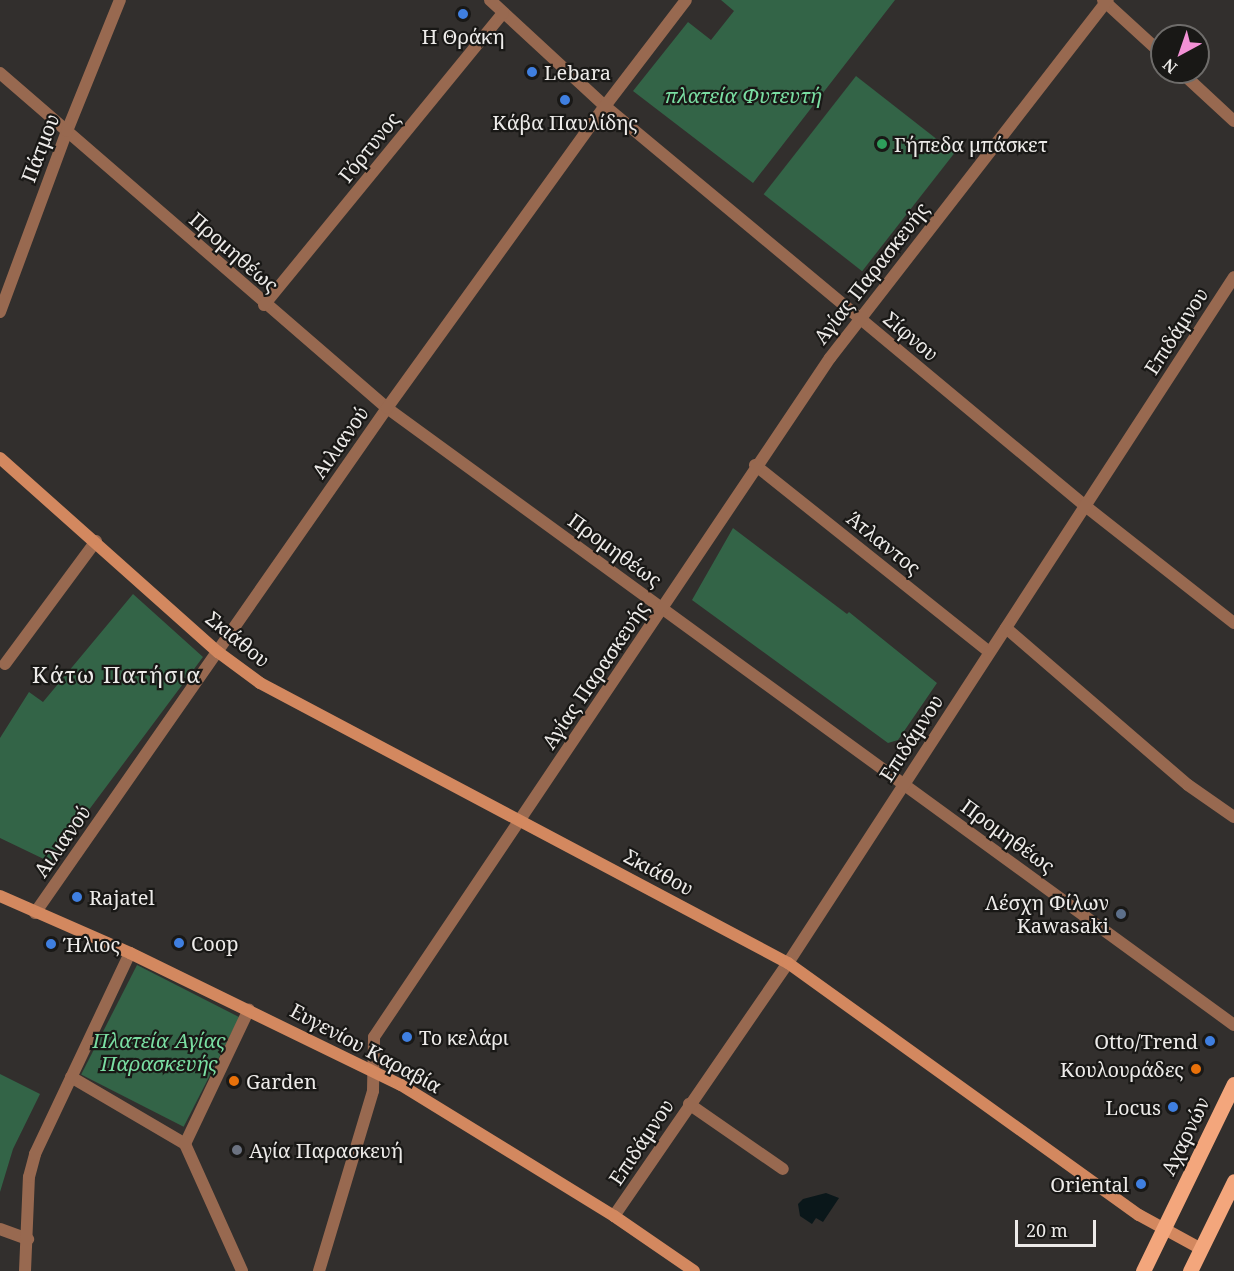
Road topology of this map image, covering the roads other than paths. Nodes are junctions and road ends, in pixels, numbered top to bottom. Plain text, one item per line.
1 (120, 0) edge
2 (490, 0) edge
3 (686, 0) edge
4 (1106, 1) edge
5 (503, 13) junction
6 (1150, 43) edge
7 (0, 73) edge
8 (1194, 84) edge
9 (605, 106) junction
10 (1234, 121) edge
11 (67, 130) junction
12 (1234, 278) edge
13 (264, 305) junction
14 (0, 312) edge
15 (861, 320) junction
16 (387, 408) junction
17 (0, 458) edge
18 (755, 465) junction
19 (1084, 505) junction
20 (96, 541) junction
21 (663, 609) junction
22 (1234, 623) edge
23 (1006, 628) junction
24 (218, 652) junction
25 (989, 652) junction
26 (6, 664) dead end
27 (905, 785) junction
28 (1234, 817) edge
29 (521, 820) junction
30 (0, 896) edge
31 (35, 913) junction
32 (130, 953) junction
33 (788, 963) junction
34 (249, 1009) junction
35 (1234, 1024) edge
36 (375, 1071) junction
37 (71, 1077) junction
38 (1234, 1084) edge
39 (689, 1104) junction
40 (185, 1144) junction
41 (783, 1169) dead end
42 (1234, 1181) edge
43 (614, 1216) junction
44 (1164, 1228) junction
45 (0, 1229) edge
46 (28, 1239) junction
47 (1200, 1249) junction
48 (240, 1268) edge
49 (25, 1271) edge
50 (319, 1271) edge
51 (694, 1271) edge
52 (1143, 1271) edge
53 (1190, 1271) edge

1 - 11 street, Πάτμου
2 - 5 street, Σίφνου
3 - 9 street, Αιλιανού
4 - 6 street
4 - 15 street, Αγίας Παρασκευής
5 - 9 street, Σίφνου
5 - 13 street, Γόρτυνος
7 - 11 street, Προμηθέως
8 - 10 street
9 - 15 street, Σίφνου
9 - 16 street, Αιλιανού
11 - 13 street, Προμηθέως
11 - 14 street, Πάτμου
12 - 19 street, Επιδάμνου
13 - 16 street, Προμηθέως
15 - 18 street, Αγίας Παρασκευής
15 - 19 street, Σίφνου
16 - 21 street, Προμηθέως
16 - 24 street, Αιλιανού
17 - 20 street, Σκιάθου
18 - 21 street, Αγίας Παρασκευής
18 - 25 street, Άτλαντος
19 - 22 street, Σίφνου
19 - 23 street, Επιδάμνου
20 - 24 street, Σκιάθου
20 - 26 street
21 - 27 street, Προμηθέως
21 - 29 street, Αγίας Παρασκευής
23 - 25 street, Επιδάμνου
23 - 28 street
24 - 29 street, Σκιάθου
24 - 31 street, Αιλιανού
25 - 27 street, Επιδάμνου
27 - 33 street, Επιδάμνου
27 - 35 street, Προμηθέως
29 - 33 street, Σκιάθου
29 - 36 street, Αγίας Παρασκευής
30 - 31 street, Ευγενίου Καραβία
31 - 32 street, Ευγενίου Καραβία
32 - 34 street, Ευγενίου Καραβία
32 - 37 street
33 - 39 street, Επιδάμνου
33 - 44 street, Σκιάθου
34 - 36 street, Ευγενίου Καραβία
34 - 40 street
36 - 43 street, Ευγενίου Καραβία
36 - 50 street, Αγίας Παρασκευής
37 - 40 street
37 - 46 street
38 - 44 main road, Αχαρνών
39 - 41 street
39 - 43 street, Επιδάμνου
40 - 48 street
42 - 47 main road
43 - 51 street, Ευγενίου Καραβία
44 - 47 street, Σκιάθου
44 - 52 main road, Αχαρνών
45 - 46 street
46 - 49 street
47 - 53 main road

